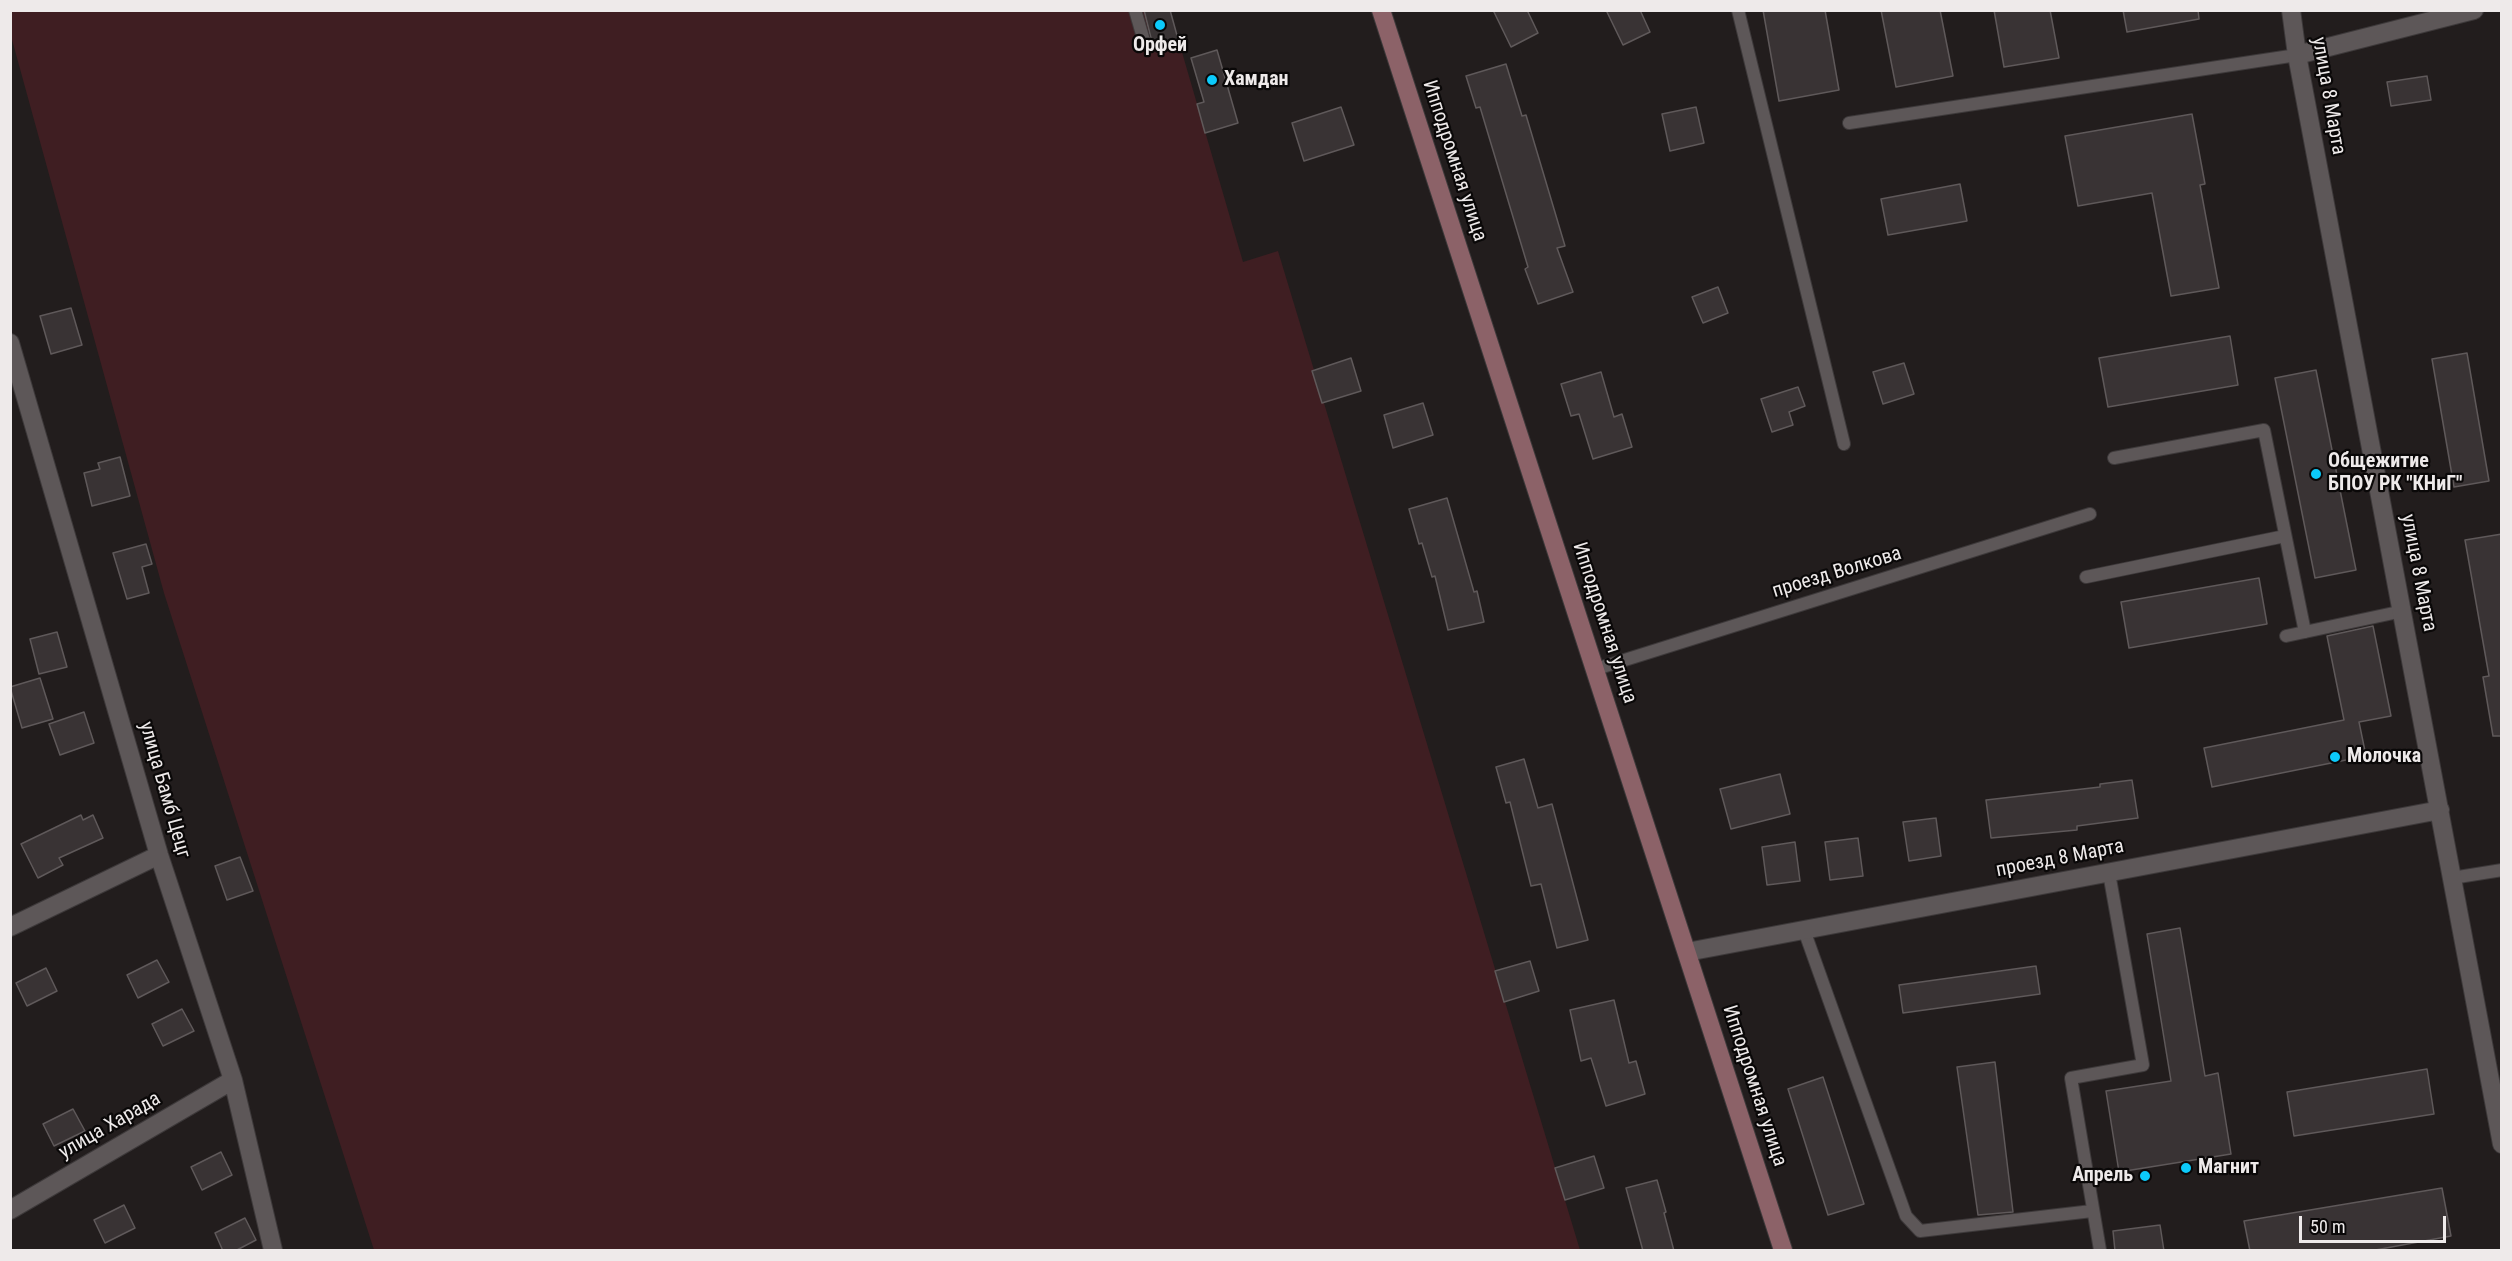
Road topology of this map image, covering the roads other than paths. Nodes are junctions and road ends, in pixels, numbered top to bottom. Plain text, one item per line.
1 (1135, 10) edge
2 (1381, 10) edge
3 (1738, 10) edge
4 (2291, 10) edge
5 (2474, 10) edge
6 (1144, 41) dead end
7 (2297, 55) junction
8 (1849, 123) dead end
9 (10, 343) edge
10 (1844, 444) dead end
11 (2114, 458) dead end
12 (2090, 514) dead end
13 (2285, 536) junction
14 (2086, 577) dead end
15 (2403, 611) junction
16 (2305, 632) junction
17 (2286, 636) dead end
18 (1596, 669) junction
19 (2440, 810) junction
20 (159, 855) junction
21 (2502, 870) edge
22 (2109, 873) junction
23 (2452, 878) junction
24 (10, 927) edge
25 (1804, 930) junction
26 (1687, 952) junction
27 (232, 1080) junction
28 (2502, 1144) edge
29 (10, 1210) edge
30 (2092, 1211) junction
31 (273, 1251) edge
32 (1783, 1251) edge
33 (2100, 1251) edge

1 - 6 lane
2 - 18 main road, Ипподромная улица
3 - 10 lane
4 - 7 street, улица 8 Марта
5 - 7 street
7 - 8 lane
7 - 15 street, улица 8 Марта
9 - 20 street, улица Бамб Цецг
11 - 13 lane
12 - 18 lane, проезд Волкова
13 - 14 lane
13 - 16 lane
15 - 16 lane
15 - 19 street, улица 8 Марта
16 - 17 lane
18 - 26 main road, Ипподромная улица
19 - 22 street, проезд 8 Марта
19 - 23 street, улица 8 Марта
20 - 24 street
20 - 27 street, улица Бамб Цецг
21 - 23 lane
22 - 25 street, проезд 8 Марта
22 - 30 lane
23 - 28 street, улица 8 Марта
25 - 26 street, проезд 8 Марта
25 - 30 lane
26 - 32 main road, Ипподромная улица
27 - 29 street, улица Харада
27 - 31 street, улица Бамб Цецг
30 - 33 lane

